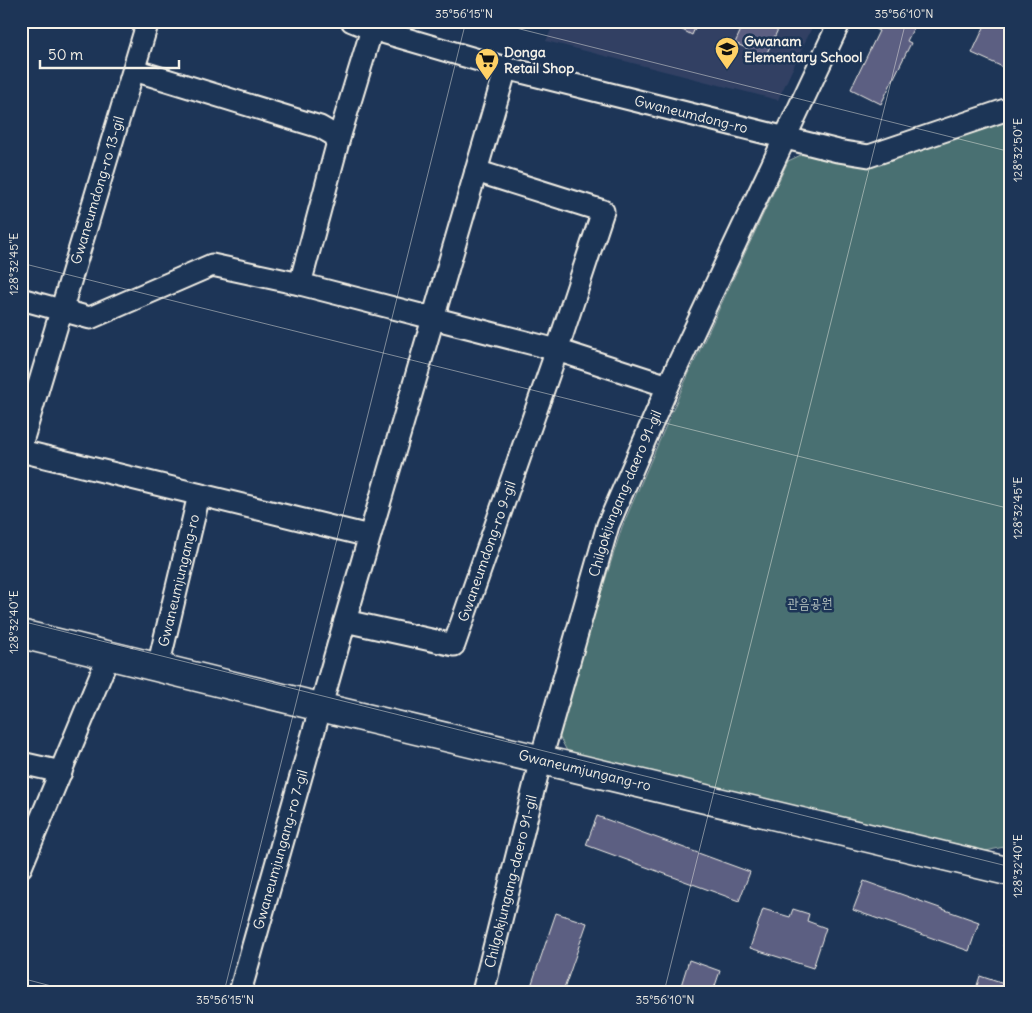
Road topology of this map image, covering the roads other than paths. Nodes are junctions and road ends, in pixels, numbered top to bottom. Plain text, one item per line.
1 (148, 21) edge
2 (840, 21) edge
3 (362, 25) edge
4 (506, 68) junction
5 (134, 70) junction
6 (1011, 108) edge
7 (339, 138) junction
8 (786, 138) junction
9 (476, 171) junction
10 (300, 284) junction
11 (21, 298) edge
12 (62, 311) junction
13 (433, 318) junction
14 (557, 350) junction
15 (668, 386) junction
16 (21, 445) edge
17 (21, 451) edge
18 (198, 495) junction
19 (369, 536) junction
20 (345, 620) junction
21 (21, 634) edge
22 (109, 655) junction
23 (158, 667) junction
24 (320, 707) junction
25 (541, 759) junction
26 (21, 763) edge
27 (61, 772) junction
28 (21, 867) edge
29 (1011, 872) edge
30 (240, 992) edge
31 (483, 992) edge

1 - 5 street, Gwaneumdong-ro 13-gil
2 - 8 street, Chilgokjungang-daero 91-gil
3 - 4 street, Gwaneumdong-ro
3 - 7 street, Gwaneumdong-ro
4 - 8 street, Gwaneumdong-ro
4 - 9 street
5 - 7 street
5 - 12 street, Gwaneumdong-ro 13-gil
6 - 8 street, Gwaneumdong-ro
7 - 10 street, Gwaneumdong-ro
8 - 15 street, Chilgokjungang-daero 91-gil
9 - 13 street
9 - 14 street, Gwaneumdong-ro 9-gil
10 - 12 street
10 - 13 street
11 - 12 street
12 - 16 street, Gwaneumdong-ro 13-gil
13 - 14 street
13 - 19 street
14 - 15 street
14 - 20 street, Gwaneumdong-ro 9-gil
15 - 25 street, Chilgokjungang-daero 91-gil
17 - 18 street
18 - 19 street
18 - 23 street, Gwaneumjungang-ro
19 - 20 street
20 - 24 street
21 - 22 main road, Gwaneumjungang-ro
22 - 23 main road, Gwaneumjungang-ro
22 - 27 street
23 - 24 main road, Gwaneumjungang-ro
24 - 25 main road, Gwaneumjungang-ro
24 - 30 street, Gwaneumjungang-ro 7-gil
25 - 29 main road, Gwaneumjungang-ro
25 - 31 street, Chilgokjungang-daero 91-gil
26 - 27 street
27 - 28 street

